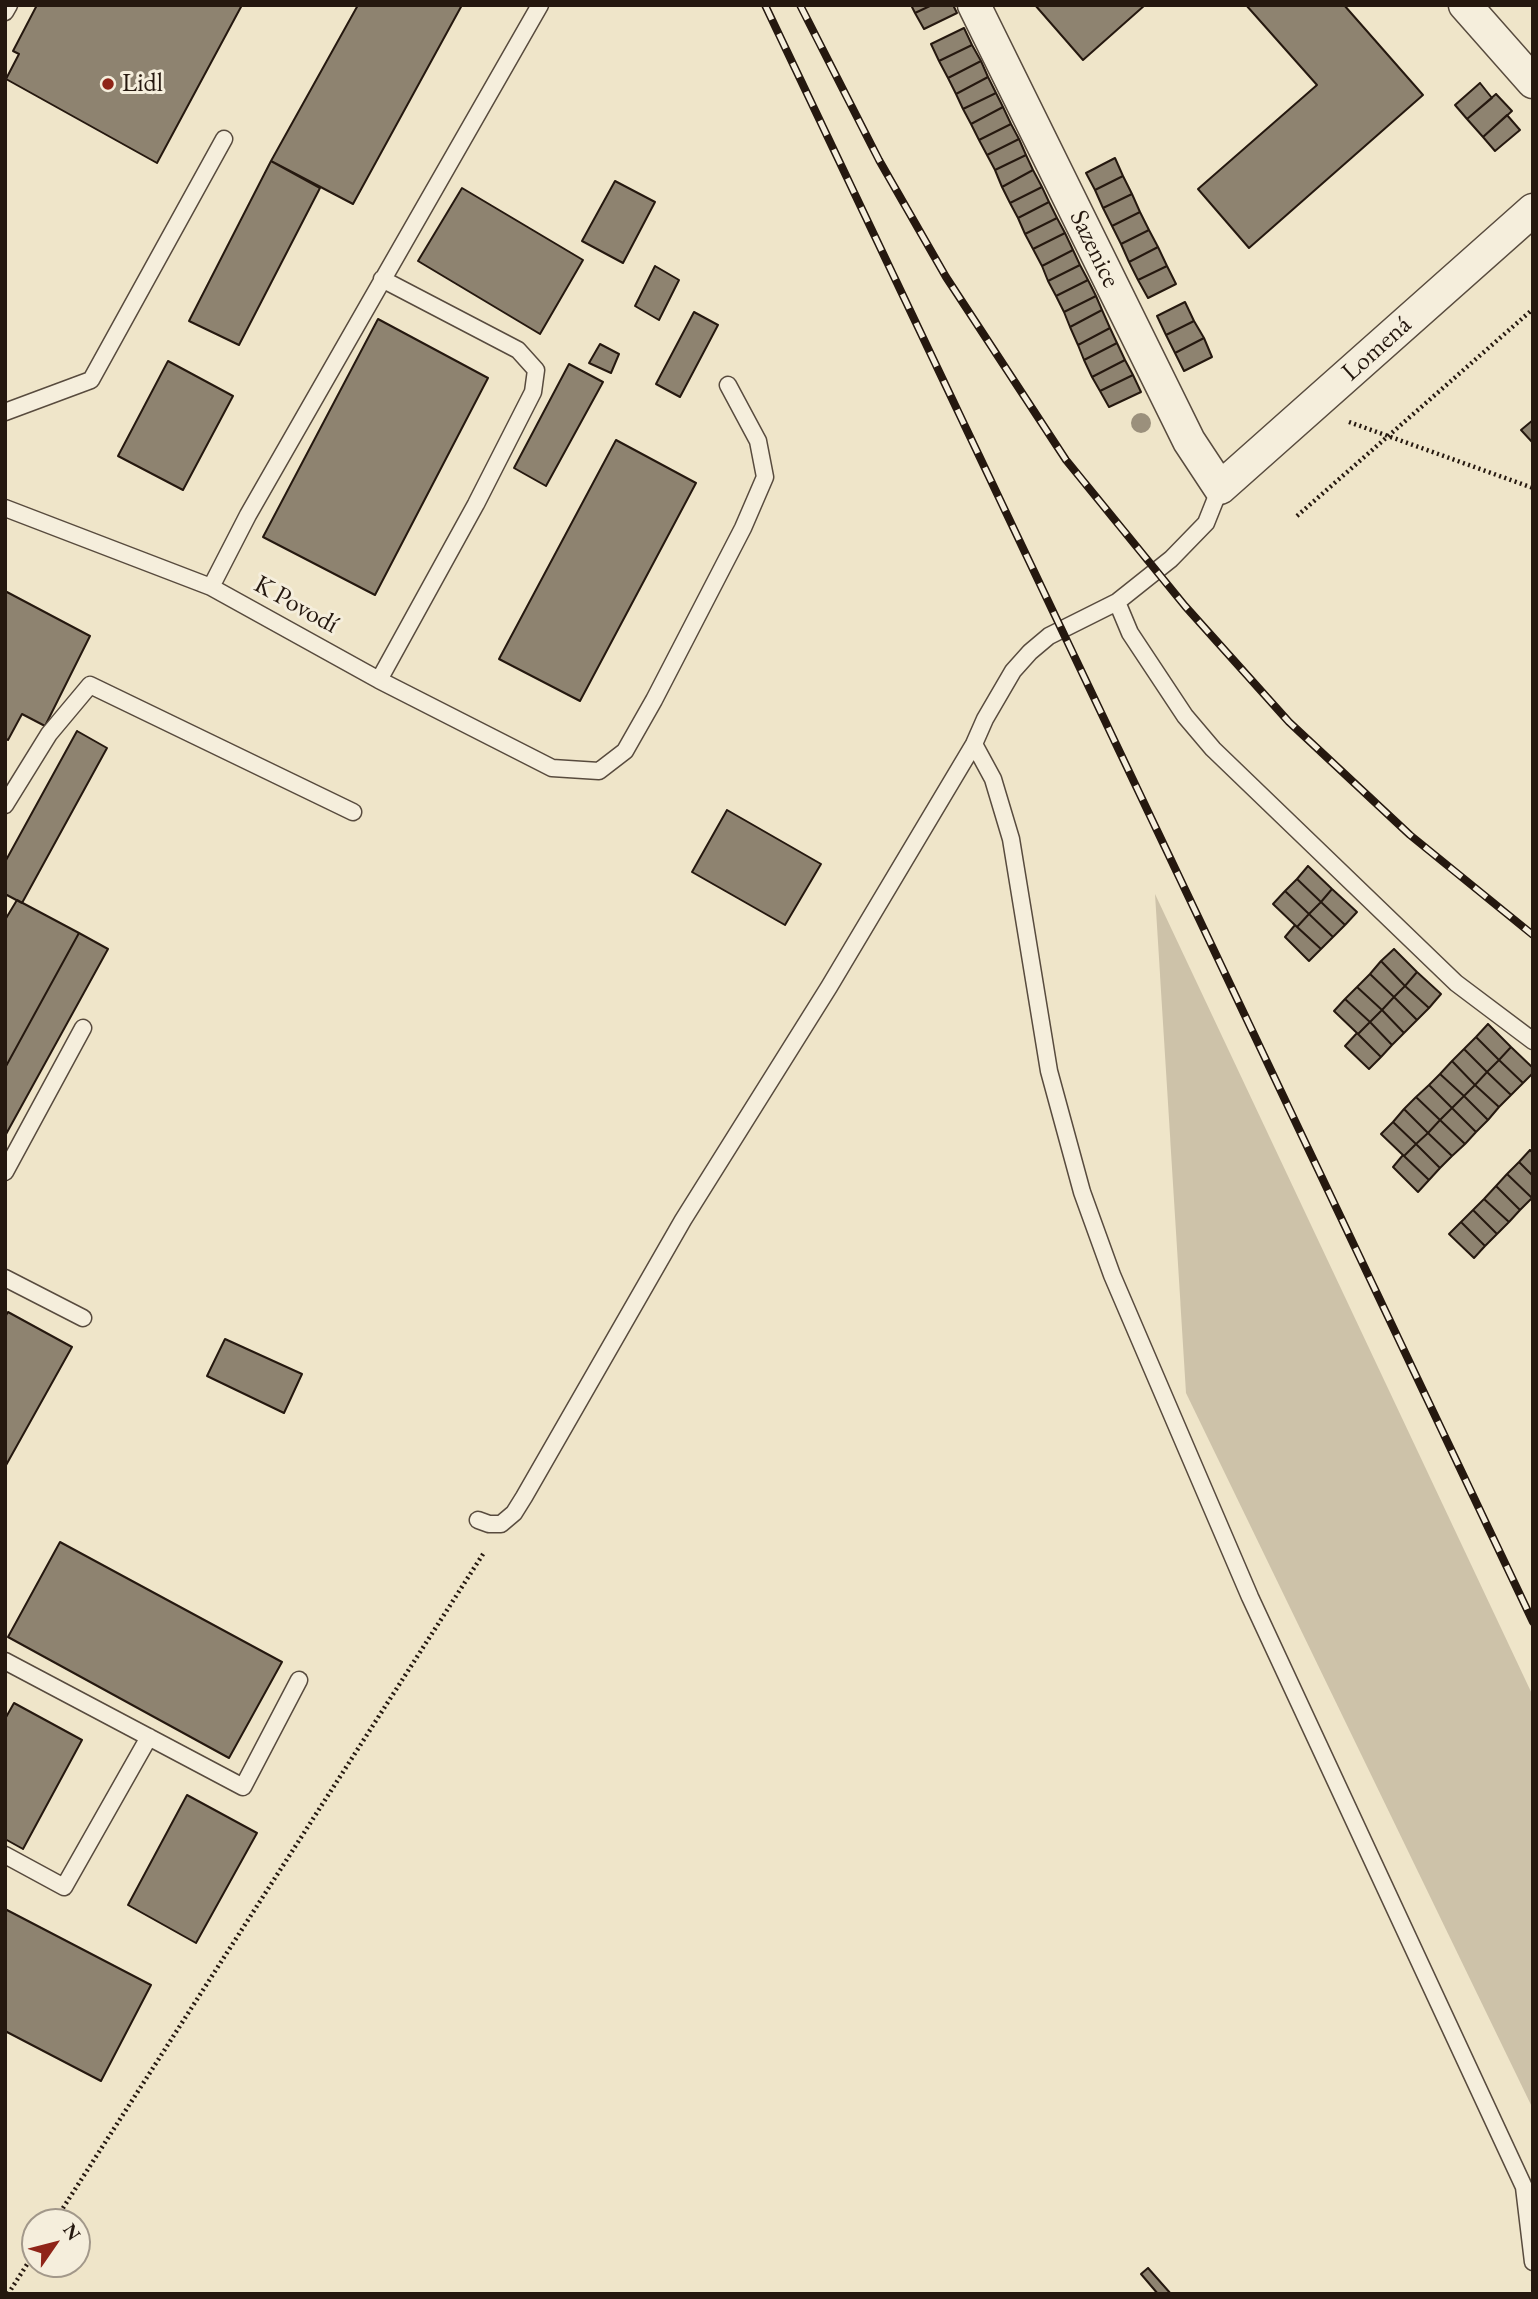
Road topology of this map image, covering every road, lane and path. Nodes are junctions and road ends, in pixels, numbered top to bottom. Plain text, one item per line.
1 (9, 5) edge
2 (540, 5) edge
3 (974, 5) edge
4 (1465, 5) edge
5 (5, 12) edge
6 (1533, 82) edge
7 (224, 139) dead end
8 (1533, 210) edge
9 (382, 279) junction
10 (1533, 309) edge
11 (728, 385) dead end
12 (1312, 407) junction
13 (5, 412) edge
14 (1388, 437) junction
15 (1220, 488) junction
16 (1533, 488) edge
17 (5, 508) edge
18 (1297, 516) dead end
19 (211, 587) junction
20 (1117, 603) junction
21 (379, 680) junction
22 (974, 744) junction
23 (5, 805) edge
24 (353, 812) dead end
25 (83, 1028) dead end
26 (1533, 1041) edge
27 (5, 1172) edge
28 (5, 1278) edge
29 (83, 1318) dead end
30 (478, 1520) dead end
31 (501, 1524) junction
32 (5, 1661) edge
33 (299, 1680) dead end
34 (149, 1737) junction
35 (5, 1855) edge
36 (63, 2208) edge
37 (1533, 2262) edge
38 (21, 2274) edge
39 (8, 2294) edge

1 - 5 lane
2 - 9 lane
3 - 15 street, Sazenice
4 - 6 street
7 - 13 lane
8 - 12 street, Lomená
9 - 19 lane
9 - 21 lane
10 - 14 path
11 - 21 lane, K Povodí
12 - 14 path
12 - 15 street, Lomená
14 - 16 path
14 - 18 path
15 - 20 lane
17 - 19 lane, K Povodí
19 - 21 lane, K Povodí
20 - 22 lane
20 - 26 lane
22 - 31 lane
22 - 37 lane
23 - 24 lane
25 - 27 lane
28 - 29 lane
30 - 31 lane
31 - 36 path
32 - 34 lane
33 - 34 lane
34 - 35 lane
38 - 39 path

